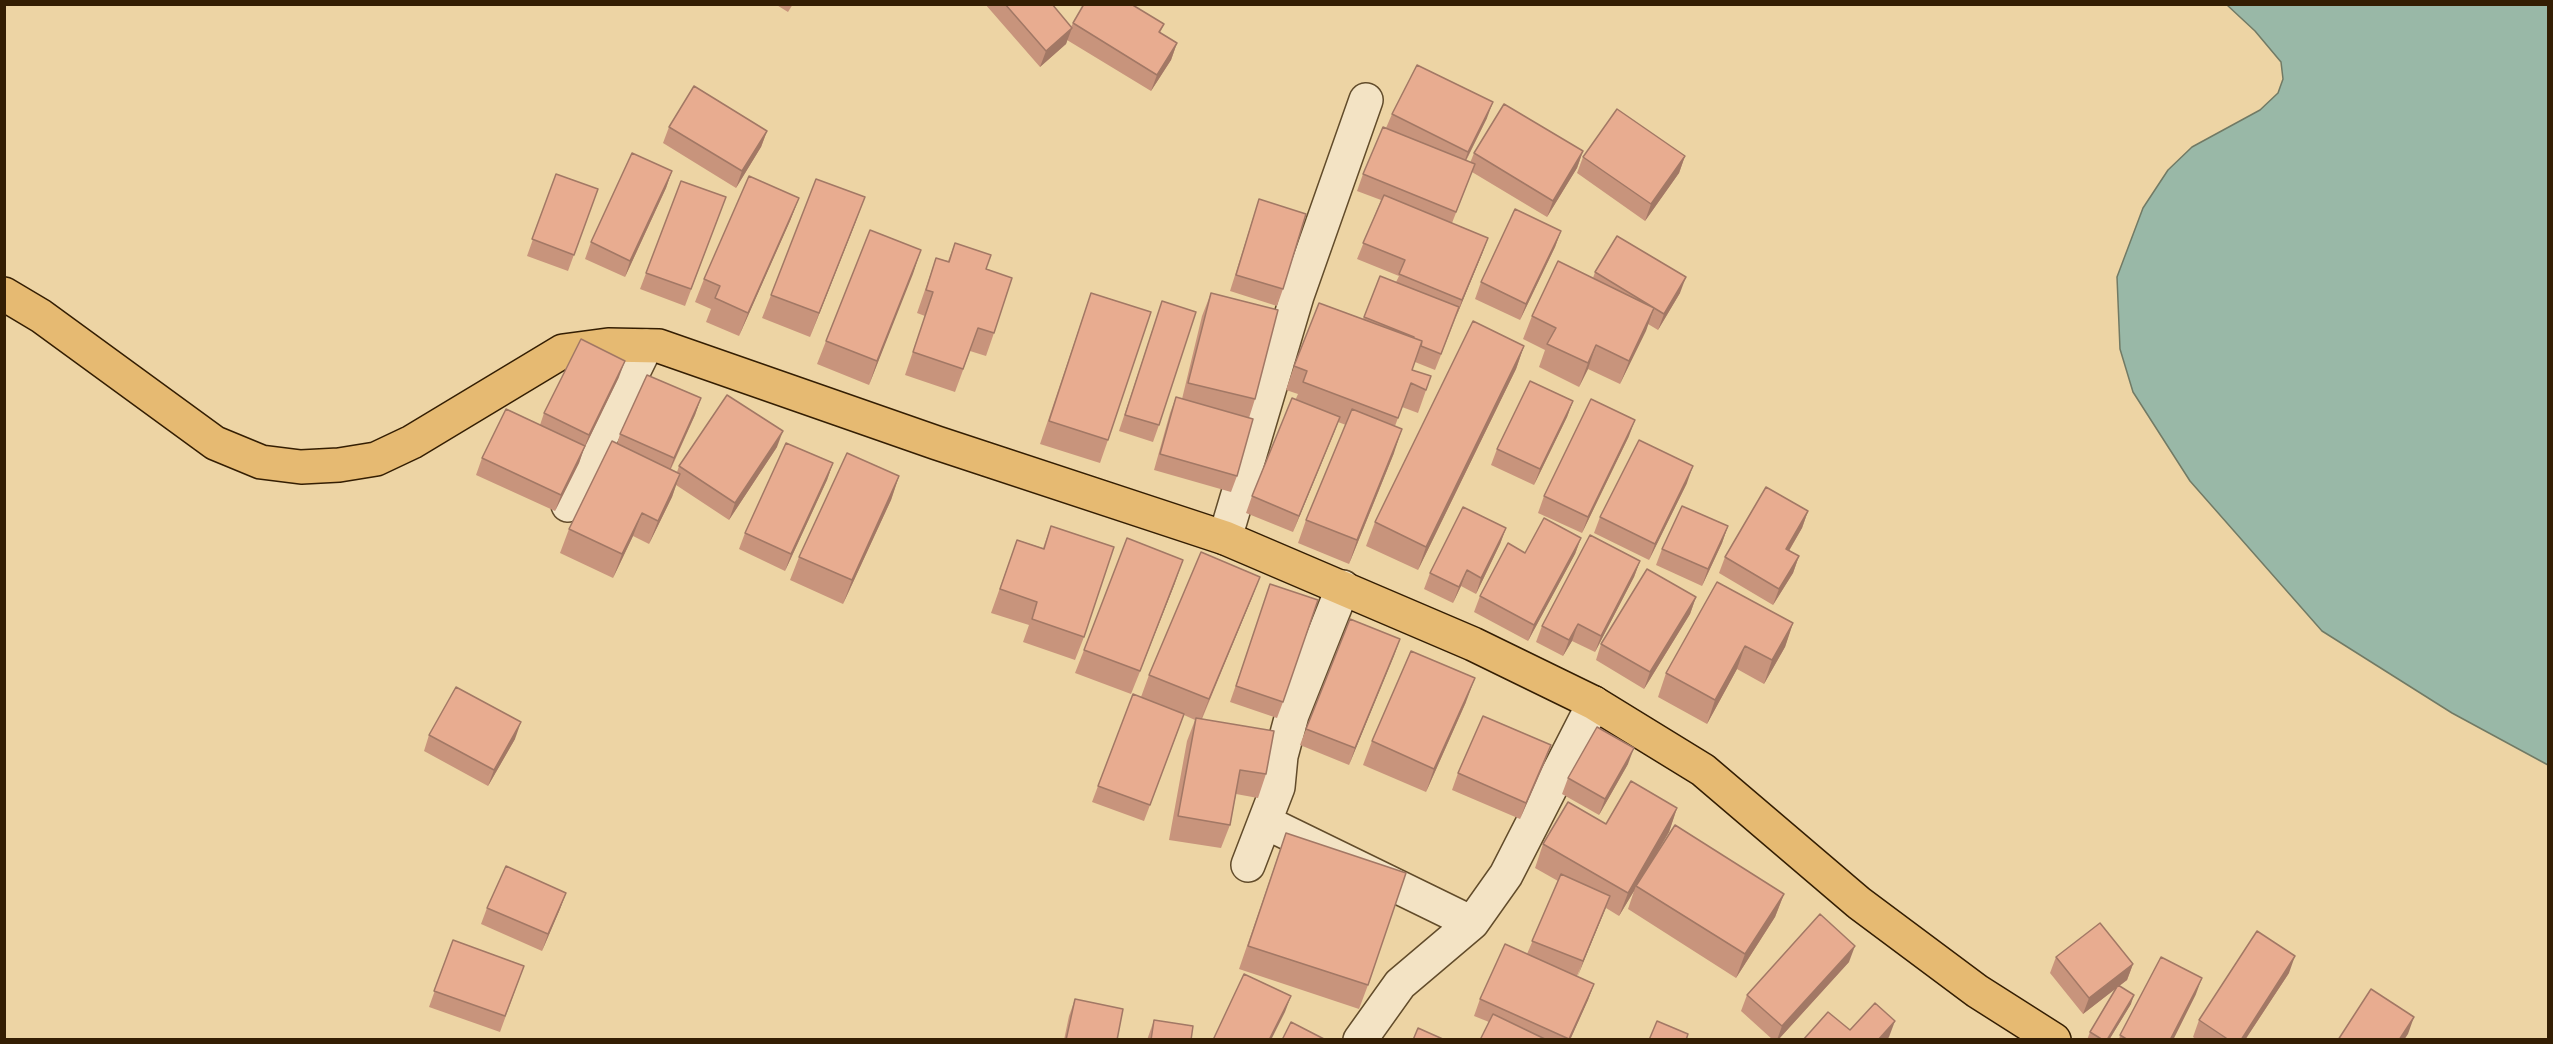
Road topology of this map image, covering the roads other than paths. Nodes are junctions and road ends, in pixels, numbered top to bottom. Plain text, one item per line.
1 (1366, 100) dead end
2 (4, 294) edge
3 (646, 346) junction
4 (568, 505) dead end
5 (1225, 538) junction
6 (1343, 587) junction
7 (1594, 703) junction
8 (1264, 822) junction
9 (1248, 865) dead end
10 (1472, 923) junction
11 (1360, 1040) edge
12 (2054, 1040) edge

1 - 5 street
2 - 3 highway
3 - 4 street
3 - 5 highway
5 - 6 highway
6 - 7 highway
6 - 8 street
7 - 10 street
7 - 12 highway
8 - 9 street
8 - 10 street
10 - 11 street

